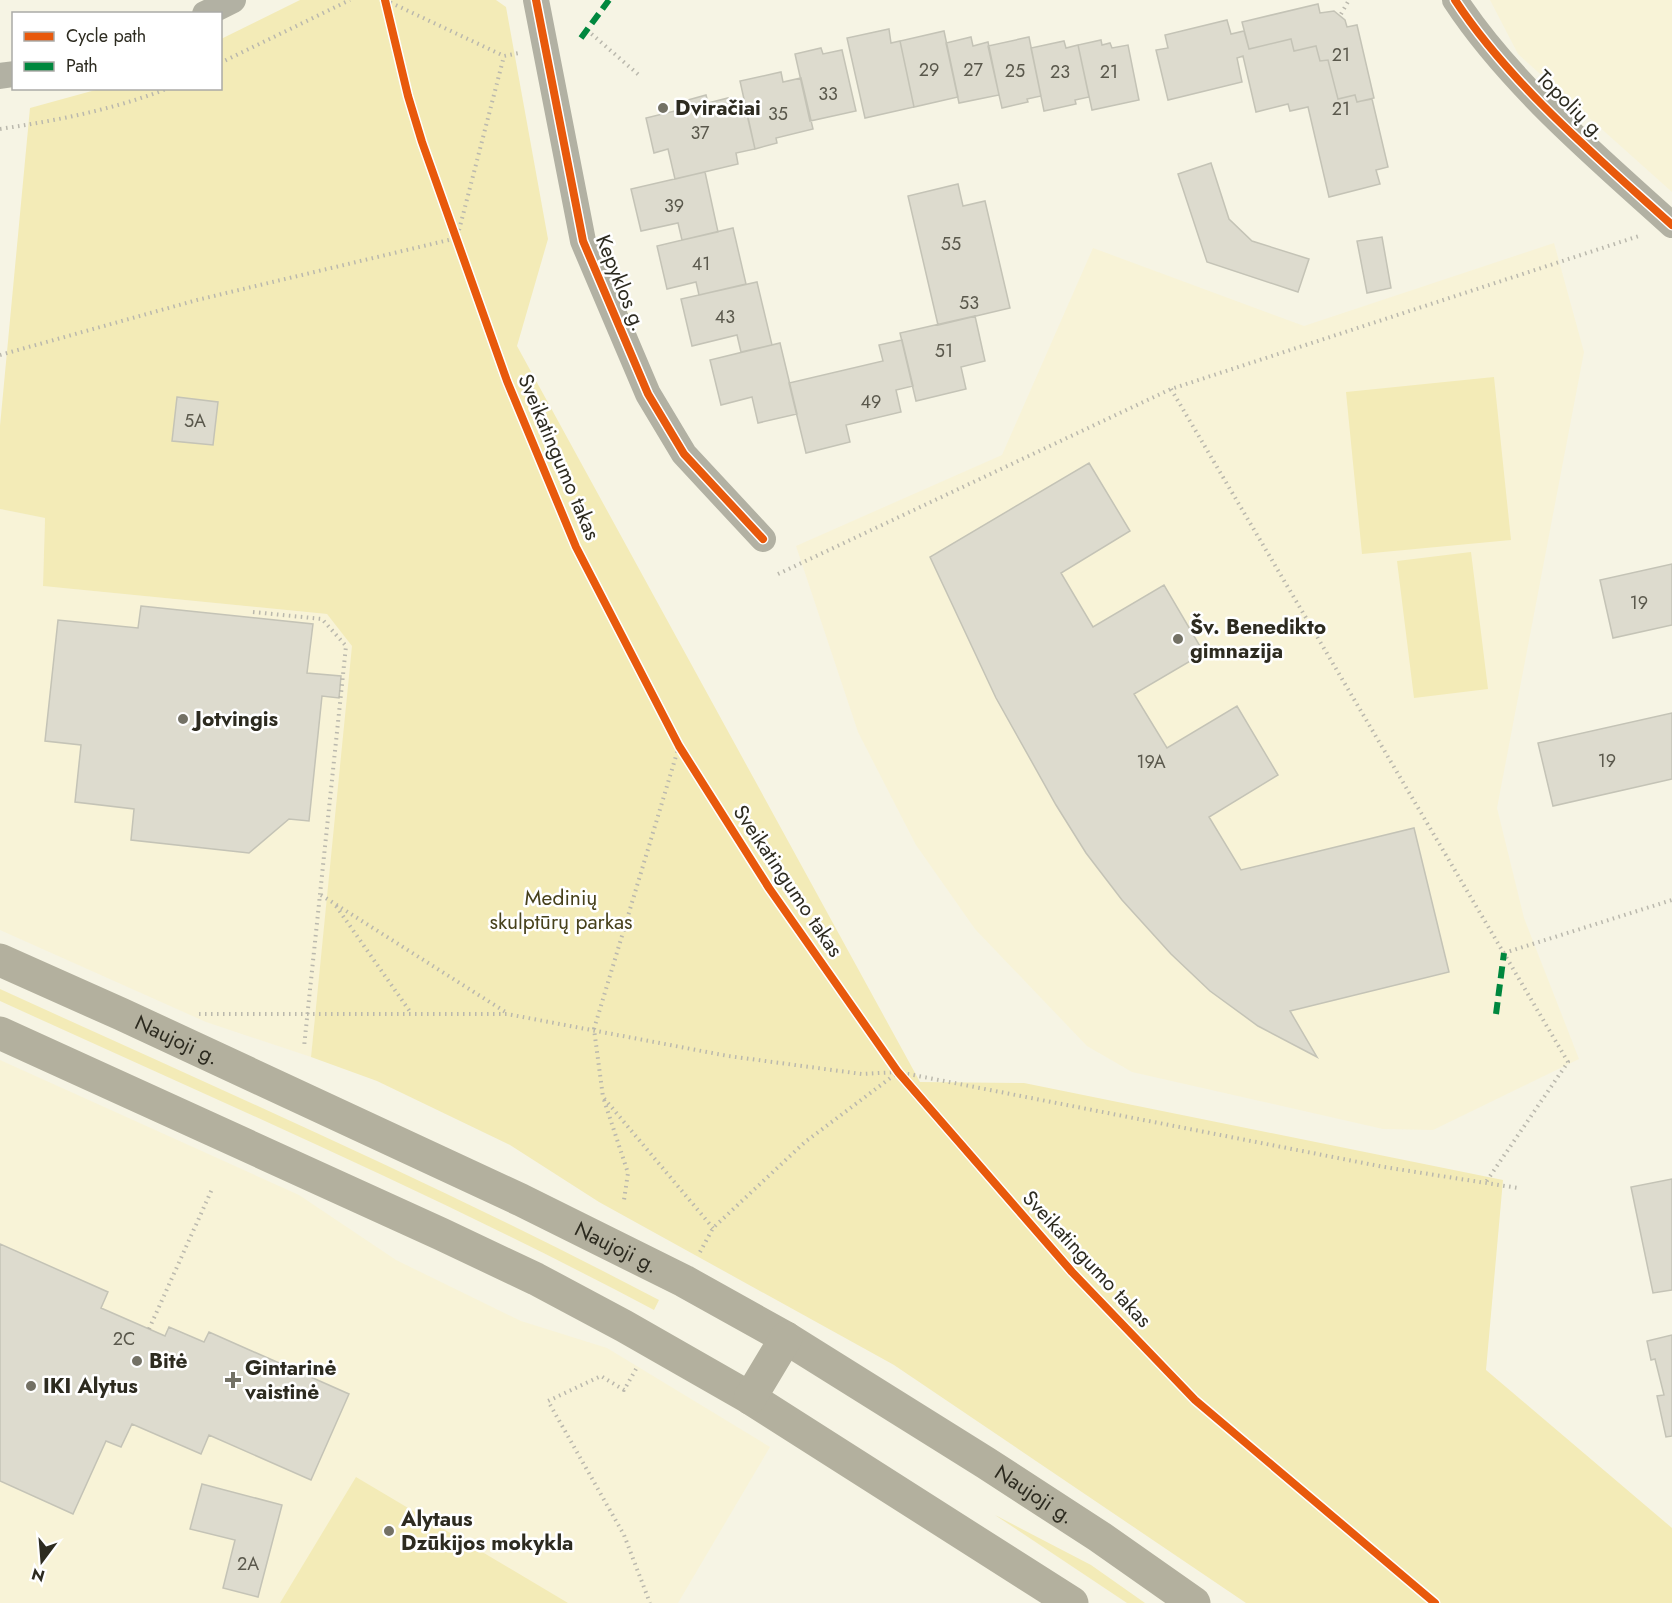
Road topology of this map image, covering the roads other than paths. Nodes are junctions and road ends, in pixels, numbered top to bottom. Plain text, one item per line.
1 (233, 0) edge
2 (536, 0) edge
3 (1455, 0) edge
4 (209, 12) edge
5 (1668, 221) edge
6 (763, 540) dead end
7 (0, 960) edge
8 (0, 1033) edge
9 (786, 1338) junction
10 (750, 1398) junction
11 (1072, 1603) edge
12 (1194, 1603) edge

1 - 4 street
2 - 6 street, Kepyklos g.
3 - 5 street, Topolių g.
7 - 9 main road, Naujoji g.
8 - 10 main road
9 - 10 main road
9 - 12 main road, Naujoji g.
10 - 11 main road

